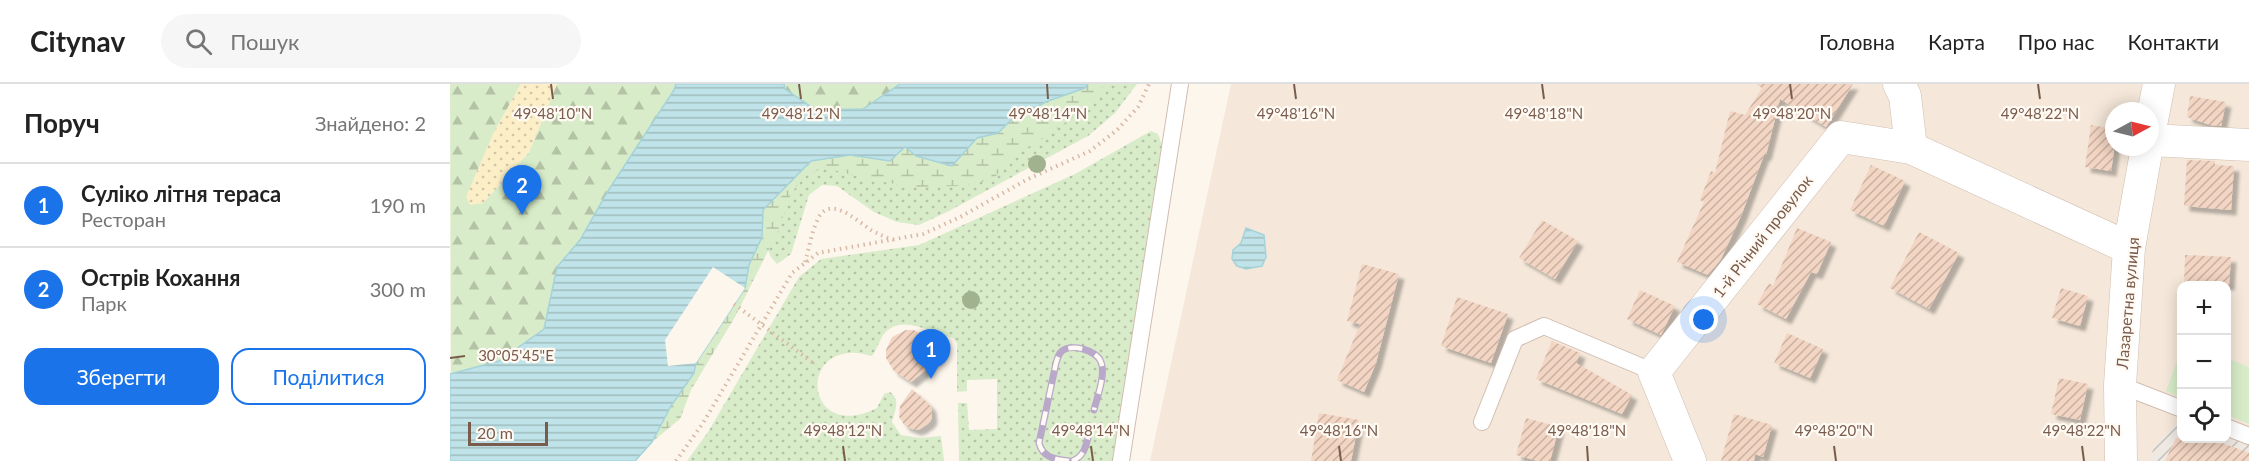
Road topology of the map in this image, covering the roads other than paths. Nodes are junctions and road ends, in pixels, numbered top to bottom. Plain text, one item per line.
1 (1180, 84) edge
2 (1899, 84) edge
3 (2159, 84) edge
4 (2155, 102) edge
5 (2159, 140) edge
6 (2249, 145) edge
7 (1911, 148) junction
8 (2145, 156) edge
9 (2129, 248) junction
10 (1654, 372) junction
11 (2120, 385) junction
12 (2177, 407) edge
13 (1482, 422) dead end
14 (2231, 429) edge
15 (2249, 436) edge
16 (1121, 461) edge
17 (1690, 461) edge
18 (2121, 461) edge

1 - 16 lane
2 - 7 street
3 - 4 street
5 - 6 street
7 - 9 street, 1-й Річний провулок
7 - 10 street, 1-й Річний провулок
8 - 9 street, Лазаретна вулиця
9 - 11 street, Лазаретна вулиця
10 - 13 lane
10 - 17 street
11 - 12 lane
11 - 18 street, Лазаретна вулиця
14 - 15 lane

